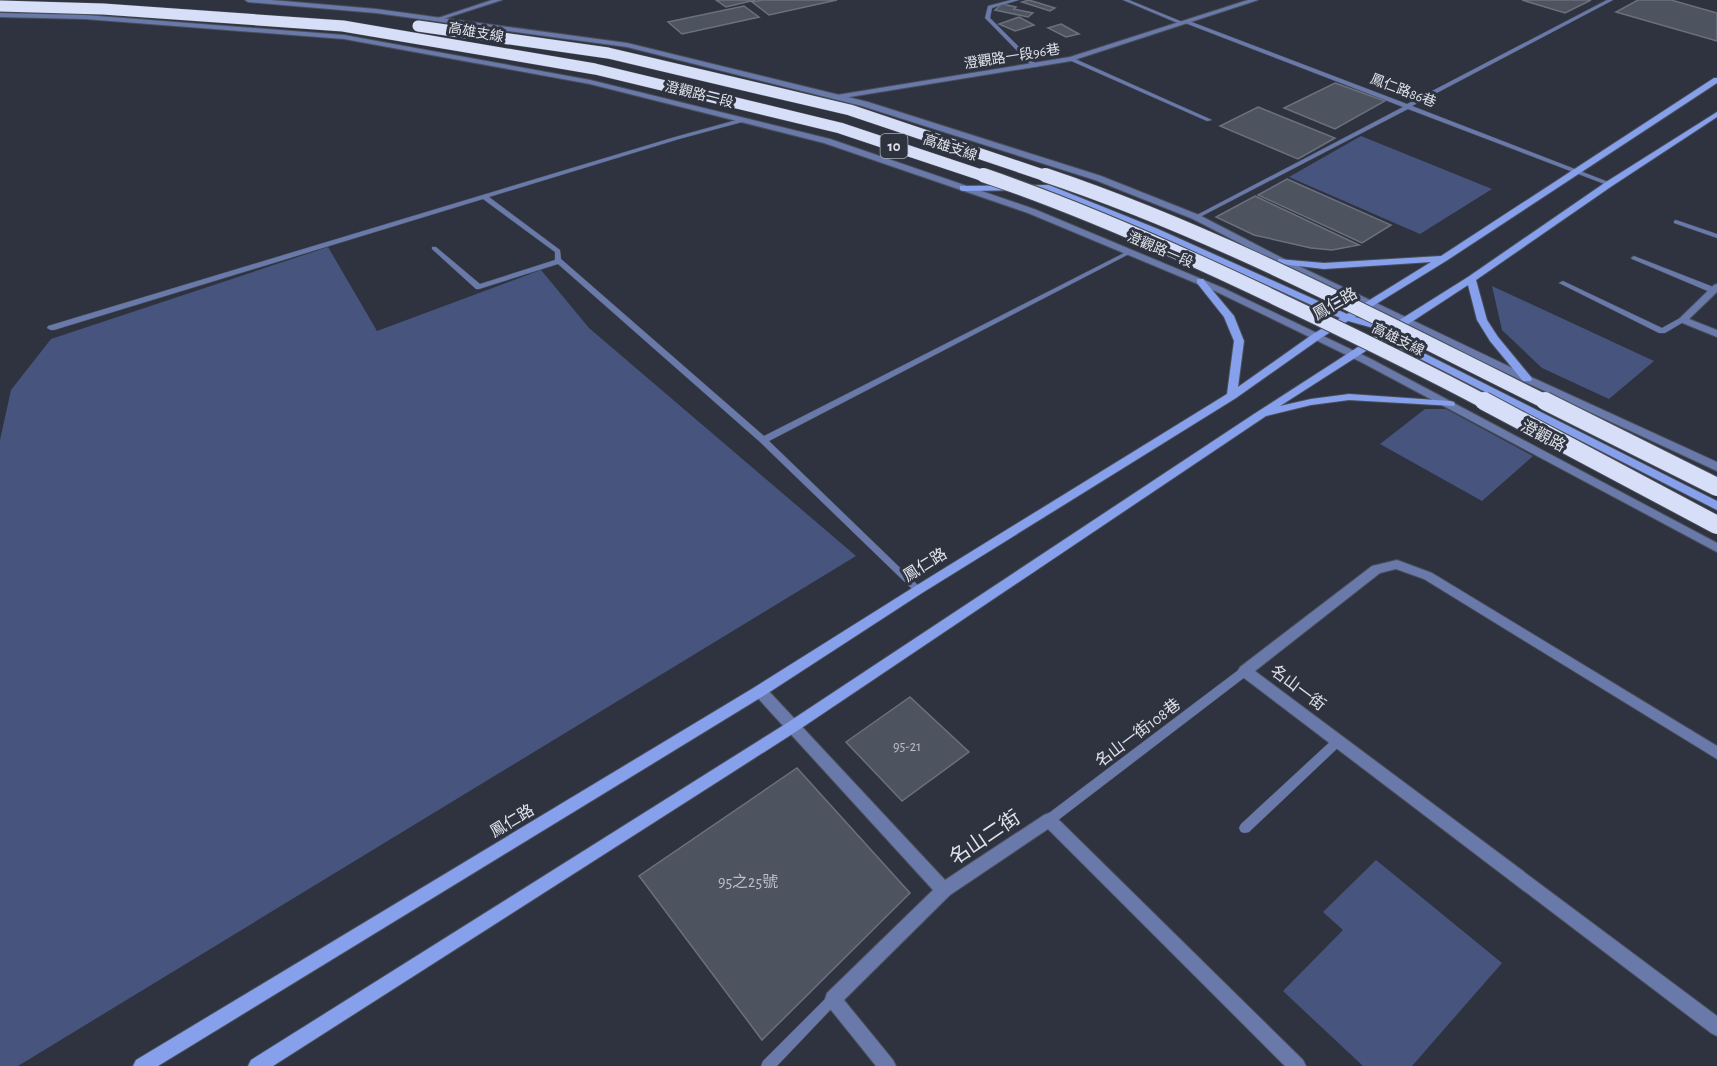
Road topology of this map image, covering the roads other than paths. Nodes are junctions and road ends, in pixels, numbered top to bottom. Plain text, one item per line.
1 (122, 0) edge
2 (248, 0) edge
3 (499, 0) edge
4 (1017, 0) edge
5 (1125, 0) edge
6 (1255, 0) edge
7 (1611, 0) edge
8 (0, 6) edge
9 (0, 15) edge
10 (438, 19) junction
11 (1184, 23) junction
12 (1071, 59) junction
13 (1035, 66) junction
14 (1717, 80) edge
15 (837, 97) junction
16 (1409, 106) junction
17 (1715, 117) edge
18 (744, 120) junction
19 (1209, 120) dead end
20 (1577, 172) junction
21 (1609, 184) junction
22 (963, 188) junction
23 (485, 197) junction
24 (1196, 217) junction
25 (1676, 222) dead end
26 (1717, 236) edge
27 (434, 248) dead end
28 (1130, 252) junction
29 (1634, 258) dead end
30 (1443, 259) junction
31 (559, 261) junction
32 (1281, 261) junction
33 (1470, 279) junction
34 (1200, 281) junction
35 (1563, 283) dead end
36 (1715, 289) edge
37 (1372, 304) junction
38 (1348, 318) junction
39 (1407, 320) junction
40 (1683, 320) junction
41 (1338, 323) junction
42 (51, 328) dead end
43 (1387, 332) junction
44 (1717, 334) edge
45 (1317, 336) junction
46 (1352, 354) junction
47 (1527, 379) junction
48 (1232, 396) junction
49 (1449, 404) junction
50 (1258, 416) junction
51 (763, 440) junction
52 (1717, 467) edge
53 (1717, 487) edge
54 (1717, 506) edge
55 (1717, 525) edge
56 (1717, 548) edge
57 (918, 590) junction
58 (1245, 671) junction
59 (760, 691) junction
60 (792, 727) junction
61 (1338, 741) junction
62 (1717, 753) edge
63 (1048, 820) junction
64 (1245, 828) dead end
65 (944, 890) junction
66 (833, 999) junction
67 (1717, 1028) edge
68 (142, 1066) edge
69 (257, 1066) edge
70 (768, 1066) edge
71 (886, 1066) edge
72 (1297, 1066) edge

1 - 53 highway, 高雄支線 / 10, bridge
2 - 10 street, 澄觀路一段
3 - 10 street
4 - 13 lane
5 - 11 lane, 鳳仁路86巷
6 - 11 street, 澄觀路一段96巷
7 - 16 lane
8 - 55 highway, 高雄支線 / 10, bridge
9 - 18 street, 澄觀路一段
10 - 15 street, 澄觀路一段
11 - 12 street, 澄觀路一段96巷
11 - 16 lane, 鳳仁路86巷
12 - 13 street, 澄觀路一段96巷
12 - 19 lane
13 - 15 street, 澄觀路一段96巷
14 - 20 main road, 鳳仁路
15 - 24 street, 澄觀路一段
16 - 20 lane, 鳳仁路86巷
16 - 24 lane
17 - 21 main road
18 - 22 street, 澄觀路一段
18 - 23 lane
20 - 21 lane, 鳳仁路86巷
20 - 30 main road, 鳳仁路
21 - 33 main road
22 - 28 street, 澄觀路一段
22 - 38 main road
23 - 31 lane
23 - 42 lane
24 - 32 street, 澄觀路一段
25 - 26 lane
27 - 31 lane
28 - 34 street, 澄觀路一段
28 - 51 lane
29 - 36 lane
30 - 32 main road
30 - 37 main road, 鳳仁路
31 - 51 lane
32 - 37 street, 澄觀路一段
33 - 39 main road
33 - 47 main road
34 - 45 street, 澄觀路一段
34 - 48 main road
35 - 40 lane
36 - 40 street
37 - 38 main road, 鳳仁路
37 - 39 street
38 - 41 main road, 鳳仁路
38 - 43 main road
39 - 43 main road
39 - 47 street
40 - 44 street
41 - 43 main road
41 - 45 main road, 鳳仁路
43 - 46 main road
43 - 54 main road
45 - 46 street, 澄觀路一段
45 - 48 main road, 鳳仁路
46 - 49 street, 澄觀路
46 - 50 main road
47 - 52 street
48 - 57 main road, 鳳仁路
49 - 50 main road
49 - 56 street, 澄觀路
50 - 60 main road
51 - 57 lane
57 - 59 main road, 鳳仁路
58 - 61 street, 名山一街
58 - 62 street, 名山一街
58 - 63 lane, 名山一街108巷
59 - 60 street
59 - 68 main road, 鳳仁路
60 - 65 street
60 - 69 main road
61 - 64 lane
61 - 67 street, 名山一街
63 - 65 street, 名山二街
63 - 72 street, 名山二街
65 - 66 street, 名山二街
66 - 70 lane
66 - 71 street

